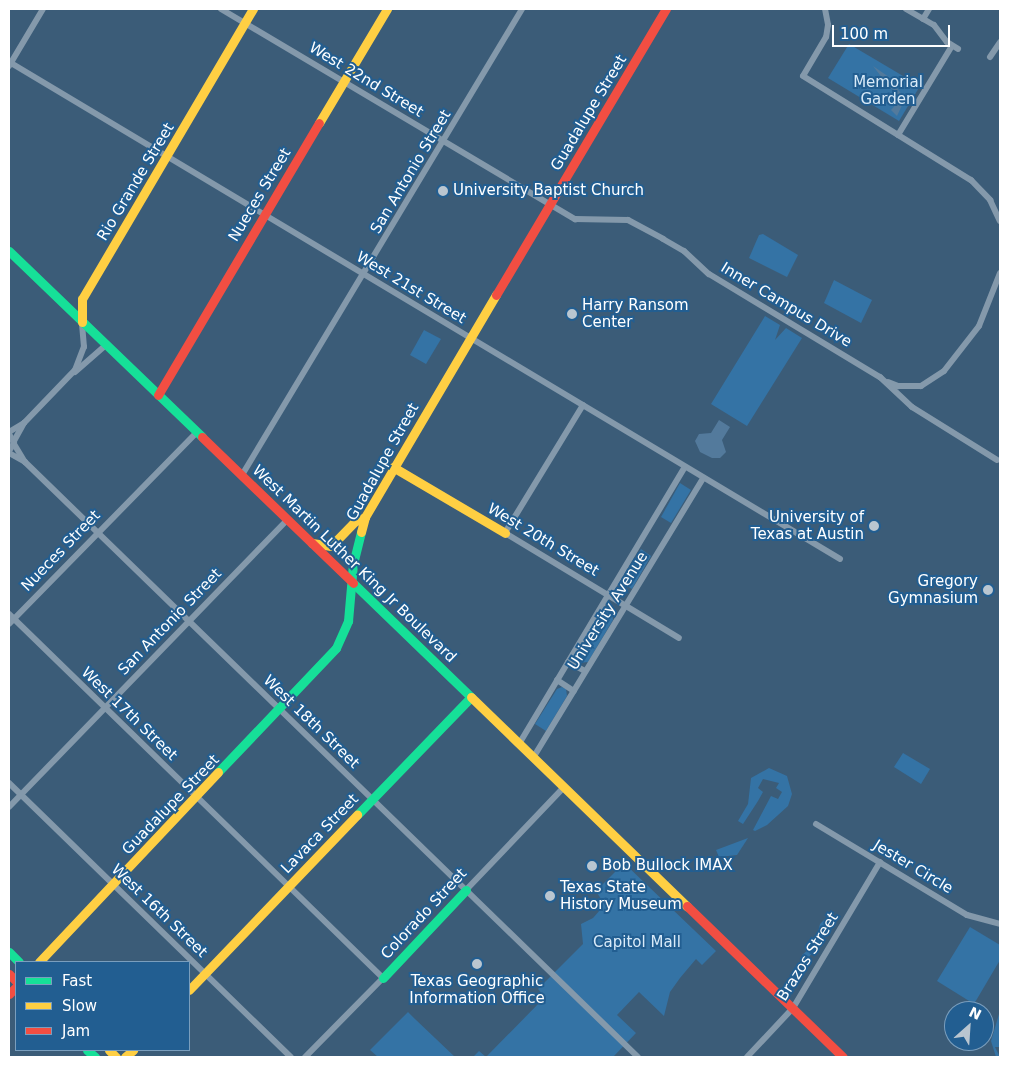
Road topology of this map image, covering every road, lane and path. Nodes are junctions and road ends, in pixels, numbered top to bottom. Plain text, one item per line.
1 (43, 9) edge
2 (221, 9) edge
3 (253, 9) edge
4 (386, 9) edge
5 (522, 9) edge
6 (666, 9) edge
7 (825, 9) edge
8 (906, 9) edge
9 (929, 9) edge
10 (923, 19) junction
11 (244, 23) junction
12 (1000, 42) edge
13 (990, 57) dead end
14 (10, 65) edge
15 (344, 81) junction
16 (898, 135) junction
17 (444, 141) junction
18 (168, 156) junction
19 (550, 205) junction
20 (264, 215) junction
21 (1000, 221) edge
22 (9, 251) edge
23 (1000, 273) edge
24 (364, 276) junction
25 (82, 322) junction
26 (470, 338) junction
27 (106, 345) junction
28 (70, 376) junction
29 (880, 377) junction
30 (158, 395) junction
31 (583, 405) junction
32 (24, 423) junction
33 (197, 432) junction
34 (9, 433) edge
35 (14, 443) junction
36 (9, 452) edge
37 (997, 460) dead end
38 (25, 462) junction
39 (393, 467) junction
40 (685, 467) junction
41 (242, 475) junction
42 (703, 478) junction
43 (365, 517) junction
44 (288, 519) junction
45 (98, 533) junction
46 (505, 533) junction
47 (312, 542) junction
48 (840, 559) dead end
49 (353, 583) junction
50 (608, 595) junction
51 (626, 606) junction
52 (10, 619) edge
53 (188, 621) junction
54 (679, 638) dead end
55 (568, 662) junction
56 (585, 672) junction
57 (557, 680) junction
58 (574, 691) junction
59 (471, 697) junction
60 (104, 708) junction
61 (280, 710) junction
62 (519, 744) junction
63 (533, 758) junction
64 (9, 783) edge
65 (563, 788) junction
66 (20, 794) junction
67 (197, 798) junction
68 (373, 800) junction
69 (9, 807) edge
70 (816, 824) dead end
71 (880, 862) junction
72 (113, 885) junction
73 (289, 886) junction
74 (466, 890) junction
75 (1000, 924) edge
76 (9, 952) edge
77 (18, 961) edge
78 (41, 961) edge
79 (205, 973) junction
80 (383, 978) junction
81 (190, 989) edge
82 (793, 1008) junction
83 (291, 1057) edge
84 (305, 1057) edge
85 (638, 1057) edge
86 (747, 1057) edge
87 (843, 1057) edge

1 - 14 street
2 - 11 street, West 22nd Street
3 - 11 main road, Rio Grande Street
4 - 15 main road, Nueces Street
5 - 17 street, San Antonio Street
6 - 19 main road, Guadalupe Street
7 - 16 street
8 - 10 street
9 - 10 street
10 - 16 street
11 - 15 street, West 22nd Street
11 - 18 main road, Rio Grande Street
12 - 13 street
14 - 18 street, West 21st Street
15 - 17 street, West 22nd Street
15 - 20 main road, Nueces Street
16 - 21 street
17 - 19 street, West 22nd Street
17 - 24 street, San Antonio Street
18 - 20 street, West 21st Street
18 - 25 main road, Rio Grande Street
19 - 26 main road, Guadalupe Street
19 - 29 street, Inner Campus Drive
20 - 24 street, West 21st Street
20 - 30 main road, Nueces Street
22 - 25 main road, West Martin Luther King Jr Boulevard
23 - 29 street
24 - 26 street, West 21st Street
24 - 41 street, San Antonio Street
25 - 27 main road, West Martin Luther King Jr Boulevard
25 - 28 street, Rio Grande Street
26 - 31 street, West 21st Street
26 - 39 main road, Guadalupe Street
27 - 28 street, Rio Grande Street
27 - 30 main road, West Martin Luther King Jr Boulevard
28 - 32 street, Rio Grande Street
29 - 37 street, Inner Campus Drive
30 - 33 main road, West Martin Luther King Jr Boulevard
31 - 40 street, West 21st Street
31 - 46 street
32 - 34 street, Rio Grande Street
32 - 35 street, Rio Grande Street
33 - 41 main road, West Martin Luther King Jr Boulevard
33 - 45 street, Nueces Street
34 - 35 street, West 18th Street
35 - 36 street, Rio Grande Street
35 - 38 street, West 18th Street
36 - 38 street, West 18th Street
38 - 45 street, West 18th Street
39 - 43 main road, Guadalupe Street
39 - 46 main road, West 20th Street
40 - 42 street, West 21st Street
40 - 50 street, University Avenue
41 - 44 main road, West Martin Luther King Jr Boulevard
42 - 48 street, West 21st Street
42 - 51 street, University Avenue
43 - 47 main road
43 - 49 main road, Guadalupe Street
44 - 47 main road, West Martin Luther King Jr Boulevard
44 - 53 street, San Antonio Street
45 - 52 street, Nueces Street
45 - 53 street, West 18th Street
46 - 50 street, West 20th Street
47 - 49 main road, West Martin Luther King Jr Boulevard
49 - 59 main road, West Martin Luther King Jr Boulevard
49 - 61 main road, Guadalupe Street
50 - 51 street, West 20th Street
50 - 55 street, University Avenue
51 - 54 street, West 20th Street
51 - 56 street, University Avenue
52 - 60 street, West 17th Street
53 - 60 street, San Antonio Street
53 - 61 street, West 18th Street
55 - 56 street
55 - 57 street, University Avenue
56 - 58 street, University Avenue
57 - 58 street
57 - 62 street, University Avenue
58 - 63 street, University Avenue
59 - 62 main road, West Martin Luther King Jr Boulevard
59 - 68 main road, Lavaca Street
60 - 66 street, San Antonio Street
60 - 67 street, West 17th Street
61 - 67 main road, Guadalupe Street
61 - 68 street, West 18th Street
62 - 63 main road, West Martin Luther King Jr Boulevard
63 - 65 main road, West Martin Luther King Jr Boulevard
64 - 66 street, West 16th Street
65 - 74 street, Colorado Street
65 - 82 main road, West Martin Luther King Jr Boulevard
66 - 69 street, San Antonio Street
66 - 72 street, West 16th Street
67 - 72 main road, Guadalupe Street
67 - 73 street, West 17th Street
68 - 73 main road, Lavaca Street
68 - 74 street, West 18th Street
70 - 71 street, Jester Circle
71 - 75 street, Jester Circle
71 - 82 street, Brazos Street
72 - 78 main road, Guadalupe Street
72 - 79 street, West 16th Street
73 - 79 main road, Lavaca Street
73 - 80 street, West 17th Street
74 - 80 main road, Colorado Street
74 - 85 street, West 18th Street
76 - 77 main road
79 - 81 main road, Lavaca Street
79 - 83 street, West 16th Street
80 - 84 street, Colorado Street
82 - 86 street, Brazos Street
82 - 87 main road, West Martin Luther King Jr Boulevard

